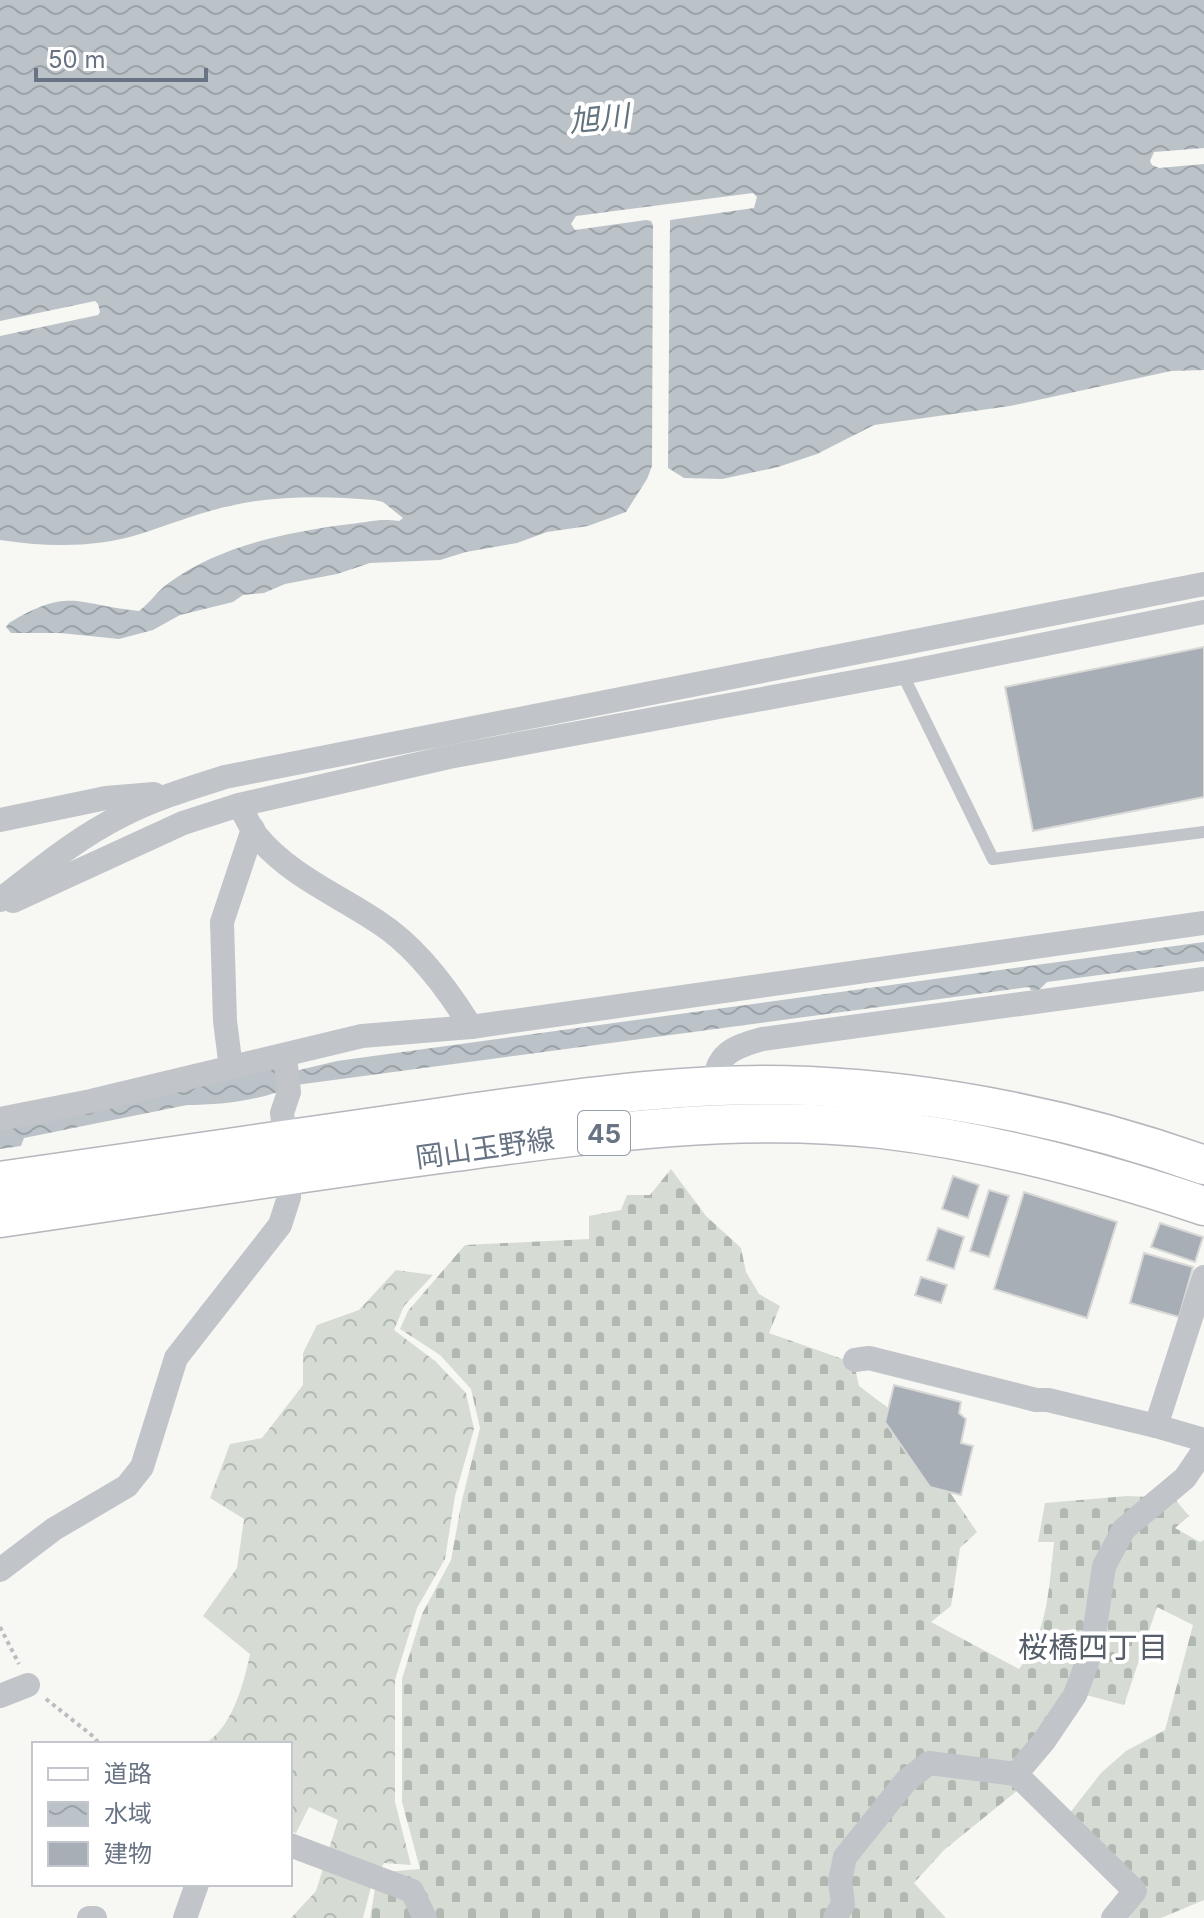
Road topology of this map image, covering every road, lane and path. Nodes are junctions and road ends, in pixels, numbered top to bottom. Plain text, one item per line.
1 (1204, 584) edge
2 (1204, 612) edge
3 (902, 673) junction
4 (176, 792) junction
5 (239, 805) junction
6 (0, 820) edge
7 (253, 829) junction
8 (1204, 832) edge
9 (0, 903) edge
10 (1204, 923) edge
11 (1204, 979) edge
12 (471, 1027) junction
13 (285, 1061) junction
14 (231, 1068) junction
15 (713, 1086) junction
16 (0, 1119) edge
17 (713, 1124) junction
18 (287, 1157) junction
19 (1204, 1165) edge
20 (0, 1181) edge
21 (1204, 1206) edge
22 (0, 1218) edge
23 (1204, 1277) edge
24 (855, 1360) dead end
25 (1156, 1426) junction
26 (1204, 1440) edge
27 (1204, 1450) edge
28 (0, 1570) edge
29 (28, 1685) dead end
30 (0, 1696) edge
31 (1016, 1774) junction
32 (292, 1846) edge
33 (196, 1886) edge
34 (185, 1918) edge
35 (425, 1918) edge
36 (835, 1918) edge
37 (1113, 1918) edge

1 - 4 street
2 - 3 street
3 - 5 street
3 - 8 lane
4 - 6 street
4 - 9 street
5 - 7 street
5 - 9 street
7 - 12 street
7 - 14 street
10 - 12 street
11 - 15 street
12 - 13 street
13 - 14 street
13 - 18 street
14 - 16 street
15 - 17 street
15 - 18 main road, 岡山玉野線 / 45
15 - 19 main road, 岡山玉野線 / 45
17 - 18 main road, 岡山玉野線 / 45
17 - 21 main road, 岡山玉野線 / 45
18 - 20 main road, 岡山玉野線 / 45
18 - 22 main road, 岡山玉野線 / 45
18 - 28 street
23 - 25 street
24 - 25 street
25 - 26 street
27 - 31 street
29 - 30 street
31 - 36 street
31 - 37 street
32 - 35 street
33 - 34 street

